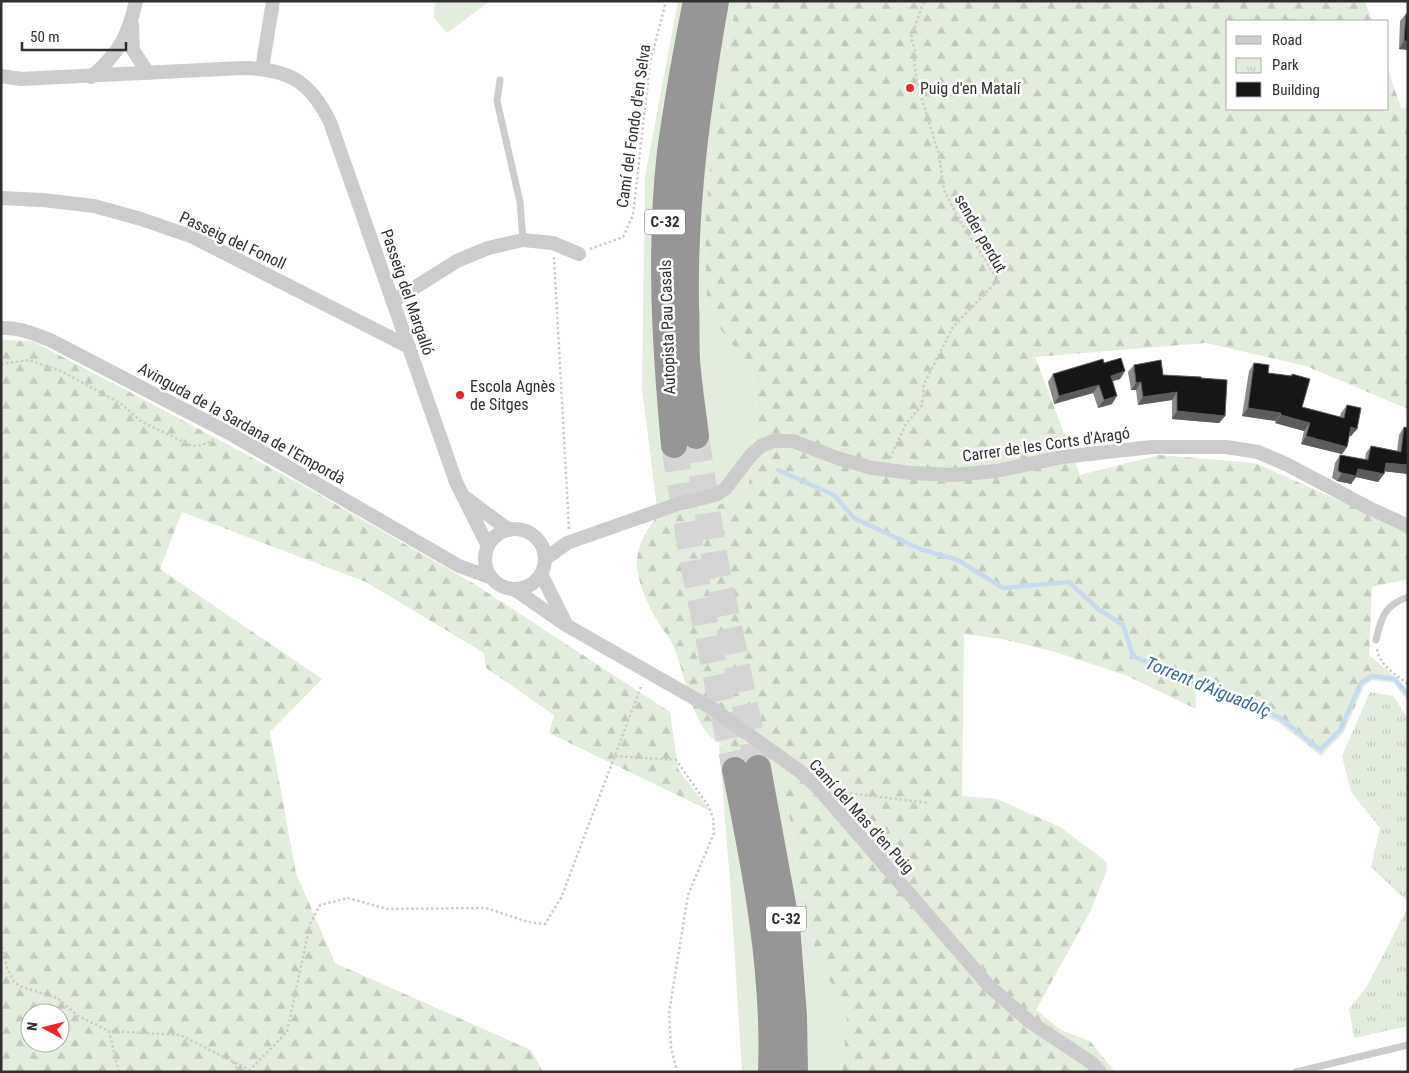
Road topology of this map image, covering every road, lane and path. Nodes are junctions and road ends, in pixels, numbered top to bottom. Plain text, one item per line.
1 (136, 1) edge
2 (273, 1) edge
3 (666, 1) edge
4 (696, 1) edge
5 (716, 1) edge
6 (925, 1) edge
7 (132, 20) junction
8 (262, 69) junction
9 (148, 74) junction
10 (1, 76) edge
11 (91, 77) junction
12 (500, 80) dead end
13 (1, 198) edge
14 (523, 240) junction
15 (553, 244) junction
16 (580, 254) joint
17 (393, 301) junction
18 (1, 328) edge
19 (409, 346) junction
20 (1, 364) edge
21 (229, 433) junction
22 (872, 468) junction
23 (461, 495) junction
24 (1408, 526) edge
25 (509, 530) junction
26 (539, 541) junction
27 (567, 543) junction
28 (487, 552) junction
29 (545, 559) junction
30 (459, 566) junction
31 (541, 574) junction
32 (492, 578) junction
33 (514, 589) junction
34 (1408, 597) edge
35 (566, 624) junction
36 (1376, 640) joint
37 (647, 671) junction
38 (1408, 684) edge
39 (615, 756) junction
40 (819, 789) junction
41 (929, 803) dead end
42 (1, 942) edge
43 (109, 1031) junction
44 (1408, 1045) edge
45 (232, 1061) junction
46 (119, 1072) edge
47 (239, 1072) edge
48 (677, 1072) edge
49 (771, 1072) edge
50 (795, 1072) edge
51 (1100, 1072) edge
52 (1296, 1072) edge

1 - 7 street
2 - 8 street
3 - 16 path, Camí del Fondo d'en Selva
4 - 5 highway, Autopista Pau Casals / C-32
6 - 22 path, sender perdut
7 - 9 street
7 - 11 street
8 - 9 street, Passeig del Margalló
8 - 17 street, Passeig del Margalló
9 - 11 street, Passeig del Margalló
10 - 11 street, Passeig del Margalló
12 - 14 lane
13 - 19 street, Passeig del Fonoll
14 - 15 street
14 - 17 street
15 - 16 street
15 - 27 path
17 - 19 street, Passeig del Margalló
18 - 21 street, Avinguda de la Sardana de l'Empordà
19 - 23 street, Passeig del Margalló
20 - 21 path
21 - 30 street, Avinguda de la Sardana de l'Empordà
22 - 24 street, Carrer de les Corts d'Aragó
22 - 27 street, Carrer de les Corts d'Aragó
23 - 25 street
23 - 28 street, Passeig del Margalló
25 - 26 street
25 - 28 street
26 - 27 street
26 - 29 street
27 - 29 street
28 - 30 street
28 - 32 street
29 - 31 street
30 - 32 street, Avinguda de la Sardana de l'Empordà
31 - 33 street
31 - 35 street
32 - 33 street
33 - 35 street, Camí del Mas d'en Puig
34 - 36 lane
35 - 37 street, Camí del Mas d'en Puig
36 - 38 path
37 - 39 path
37 - 40 street, Camí del Mas d'en Puig
39 - 45 path
39 - 48 path
40 - 41 path
40 - 51 street, Camí del Mas d'en Puig
42 - 43 path
43 - 45 path
43 - 46 path
44 - 52 lane
45 - 47 path
49 - 50 highway, C-32

